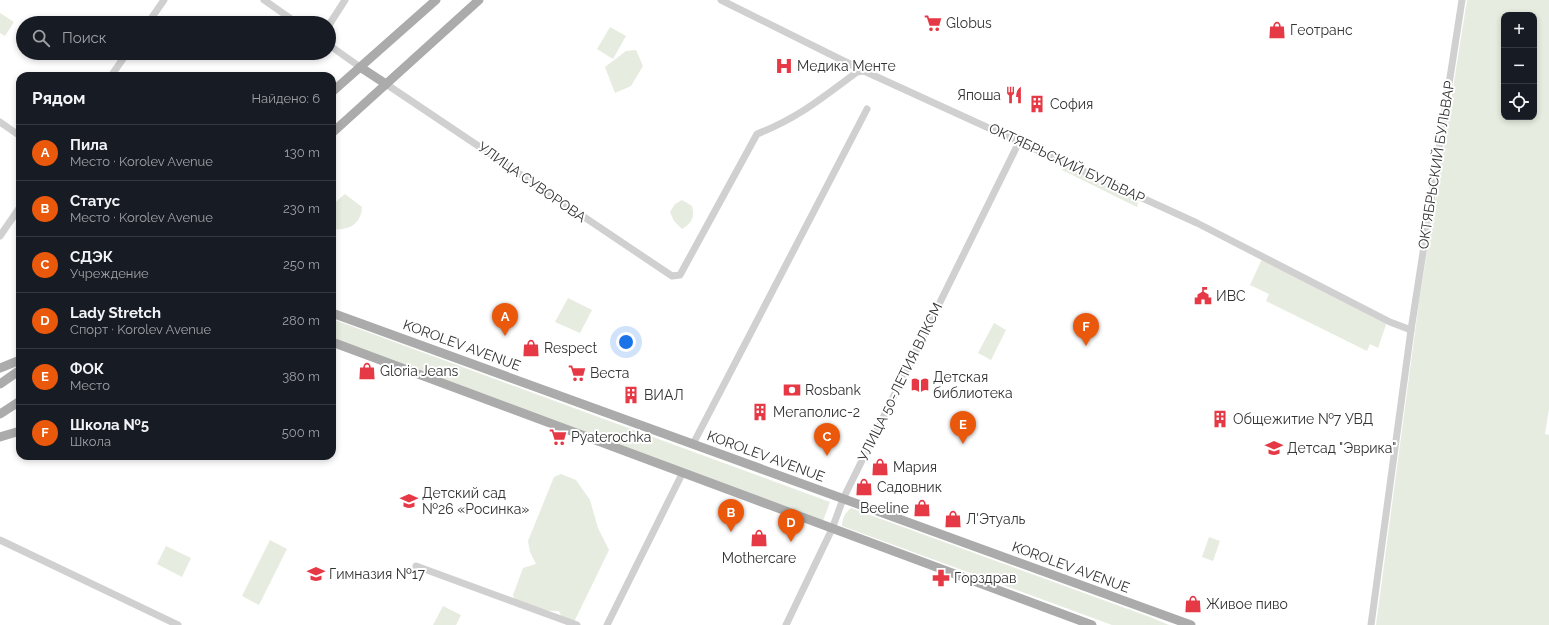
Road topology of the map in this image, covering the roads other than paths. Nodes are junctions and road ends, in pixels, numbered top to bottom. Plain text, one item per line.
1 (164, 0) edge
2 (264, 0) edge
3 (345, 0) edge
4 (436, 0) edge
5 (479, 0) edge
6 (721, 0) edge
7 (1462, 0) edge
8 (153, 16) edge
9 (287, 16) edge
10 (335, 16) edge
11 (336, 50) edge
12 (122, 60) edge
13 (360, 67) junction
14 (864, 71) junction
15 (114, 72) edge
16 (386, 84) junction
17 (336, 88) edge
18 (867, 109) dead end
19 (0, 122) edge
20 (336, 129) edge
21 (16, 133) edge
22 (1019, 142) junction
23 (16, 213) edge
24 (0, 236) edge
25 (336, 314) edge
26 (1411, 330) junction
27 (336, 343) edge
28 (16, 362) edge
29 (0, 368) edge
30 (16, 373) edge
31 (0, 384) edge
32 (16, 405) edge
33 (0, 414) edge
34 (16, 432) edge
35 (0, 437) edge
36 (693, 444) junction
37 (684, 472) junction
38 (843, 499) junction
39 (832, 529) junction
40 (0, 540) edge
41 (416, 566) dead end
42 (178, 625) edge
43 (577, 625) edge
44 (607, 625) edge
45 (786, 625) edge
46 (1092, 625) edge
47 (1191, 625) edge
48 (1371, 625) edge

1 - 8 street
2 - 9 street
3 - 10 street
4 - 13 main road
5 - 16 main road
6 - 14 street, ОКТЯБРЬСКИЙ БУЛЬВАР
7 - 26 street, ОКТЯБРЬСКИЙ БУЛЬВАР
11 - 13 street
12 - 15 street
13 - 16 main road
13 - 17 main road
14 - 16 street, УЛИЦА СУВОРОВА
14 - 22 street, ОКТЯБРЬСКИЙ БУЛЬВАР
16 - 20 main road
18 - 36 street
19 - 21 street
22 - 26 street, ОКТЯБРЬСКИЙ БУЛЬВАР
22 - 38 street, УЛИЦА 50-ЛЕТИЯ ВЛКСМ
23 - 24 street
25 - 36 main road, KOROLEV AVENUE
26 - 48 street, ОКТЯБРЬСКИЙ БУЛЬВАР
27 - 37 main road
28 - 29 main road
30 - 31 main road
32 - 33 main road
34 - 35 main road
36 - 38 main road, KOROLEV AVENUE
37 - 39 main road
37 - 44 street
38 - 39 street, УЛИЦА 50-ЛЕТИЯ ВЛКСМ
38 - 47 main road, KOROLEV AVENUE
39 - 45 street, УЛИЦА 50-ЛЕТИЯ ВЛКСМ
39 - 46 main road
40 - 42 street
41 - 43 street

